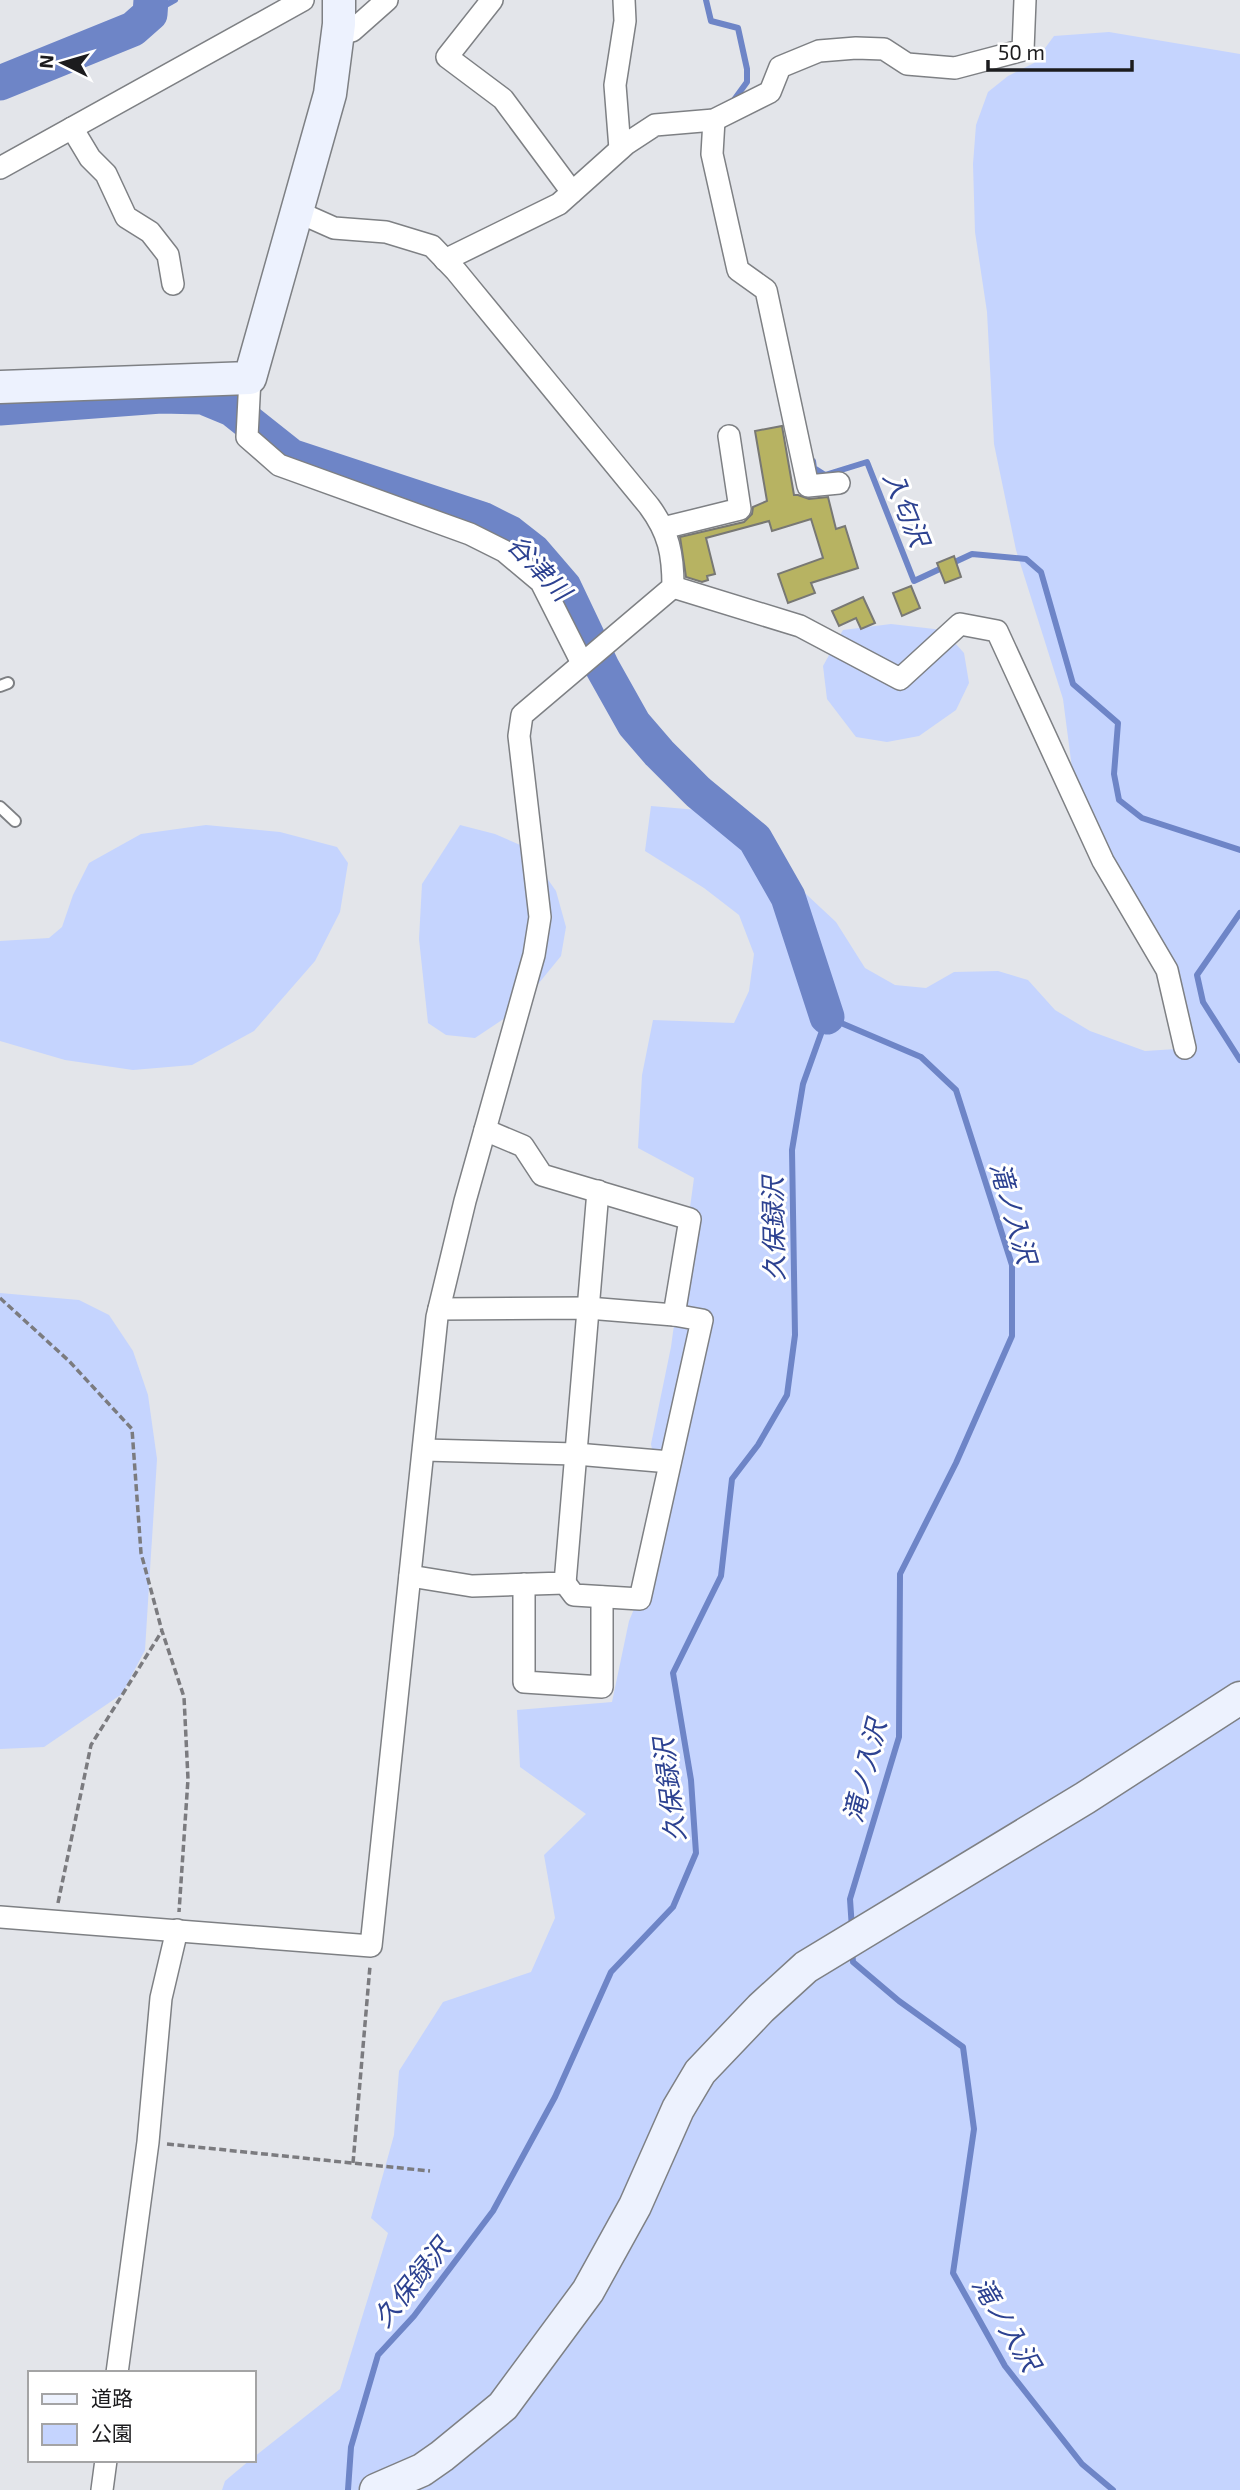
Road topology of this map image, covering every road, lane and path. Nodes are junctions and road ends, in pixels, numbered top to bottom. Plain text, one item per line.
1 (303, 0) edge
2 (339, 0) edge
3 (387, 0) edge
4 (492, 0) edge
5 (624, 0) edge
6 (1025, 0) edge
7 (338, 32) junction
8 (714, 120) junction
9 (72, 128) junction
10 (620, 149) junction
11 (0, 168) edge
12 (572, 192) junction
13 (298, 212) junction
14 (445, 260) junction
15 (173, 284) dead end
16 (250, 377) junction
17 (0, 387) edge
18 (729, 436) dead end
19 (839, 483) dead end
20 (663, 528) junction
21 (673, 587) junction
22 (582, 663) junction
23 (0, 807) edge
24 (15, 821) dead end
25 (1185, 1048) dead end
26 (485, 1130) junction
27 (598, 1191) junction
28 (0, 1298) edge
29 (588, 1308) junction
30 (439, 1309) junction
31 (674, 1315) junction
32 (424, 1450) junction
33 (576, 1454) junction
34 (670, 1462) junction
35 (410, 1576) junction
36 (565, 1583) junction
37 (524, 1584) junction
38 (602, 1597) junction
39 (162, 1632) junction
40 (1240, 1698) edge
41 (0, 1917) edge
42 (54, 1923) junction
43 (177, 1930) junction
44 (371, 1946) junction
45 (148, 2142) junction
46 (353, 2163) junction
47 (430, 2171) dead end
48 (117, 2371) edge
49 (106, 2462) edge
50 (102, 2490) edge
51 (376, 2490) edge

1 - 9 street
2 - 7 street
3 - 7 street
4 - 12 street
5 - 10 street
6 - 8 street
7 - 13 street
8 - 10 street
8 - 19 street
9 - 11 street
9 - 15 street
10 - 12 street
12 - 14 street
13 - 14 street
13 - 16 street
14 - 20 street
16 - 17 street
16 - 22 street
18 - 20 street
20 - 21 street
21 - 22 street
21 - 25 street
22 - 26 street
23 - 24 lane
26 - 27 street
26 - 30 street
27 - 29 street
27 - 31 street
28 - 39 path
29 - 30 street
29 - 31 street
29 - 33 street
30 - 32 street
31 - 34 street
32 - 33 street
32 - 35 street
33 - 34 street
33 - 36 street
34 - 38 street
35 - 37 street
35 - 44 street
36 - 37 street
36 - 38 street
37 - 38 street
39 - 42 path
39 - 43 path
40 - 51 street
41 - 42 street
42 - 43 street
43 - 44 street
43 - 45 street
44 - 46 path
45 - 46 path
45 - 48 street
46 - 47 path
49 - 50 street

